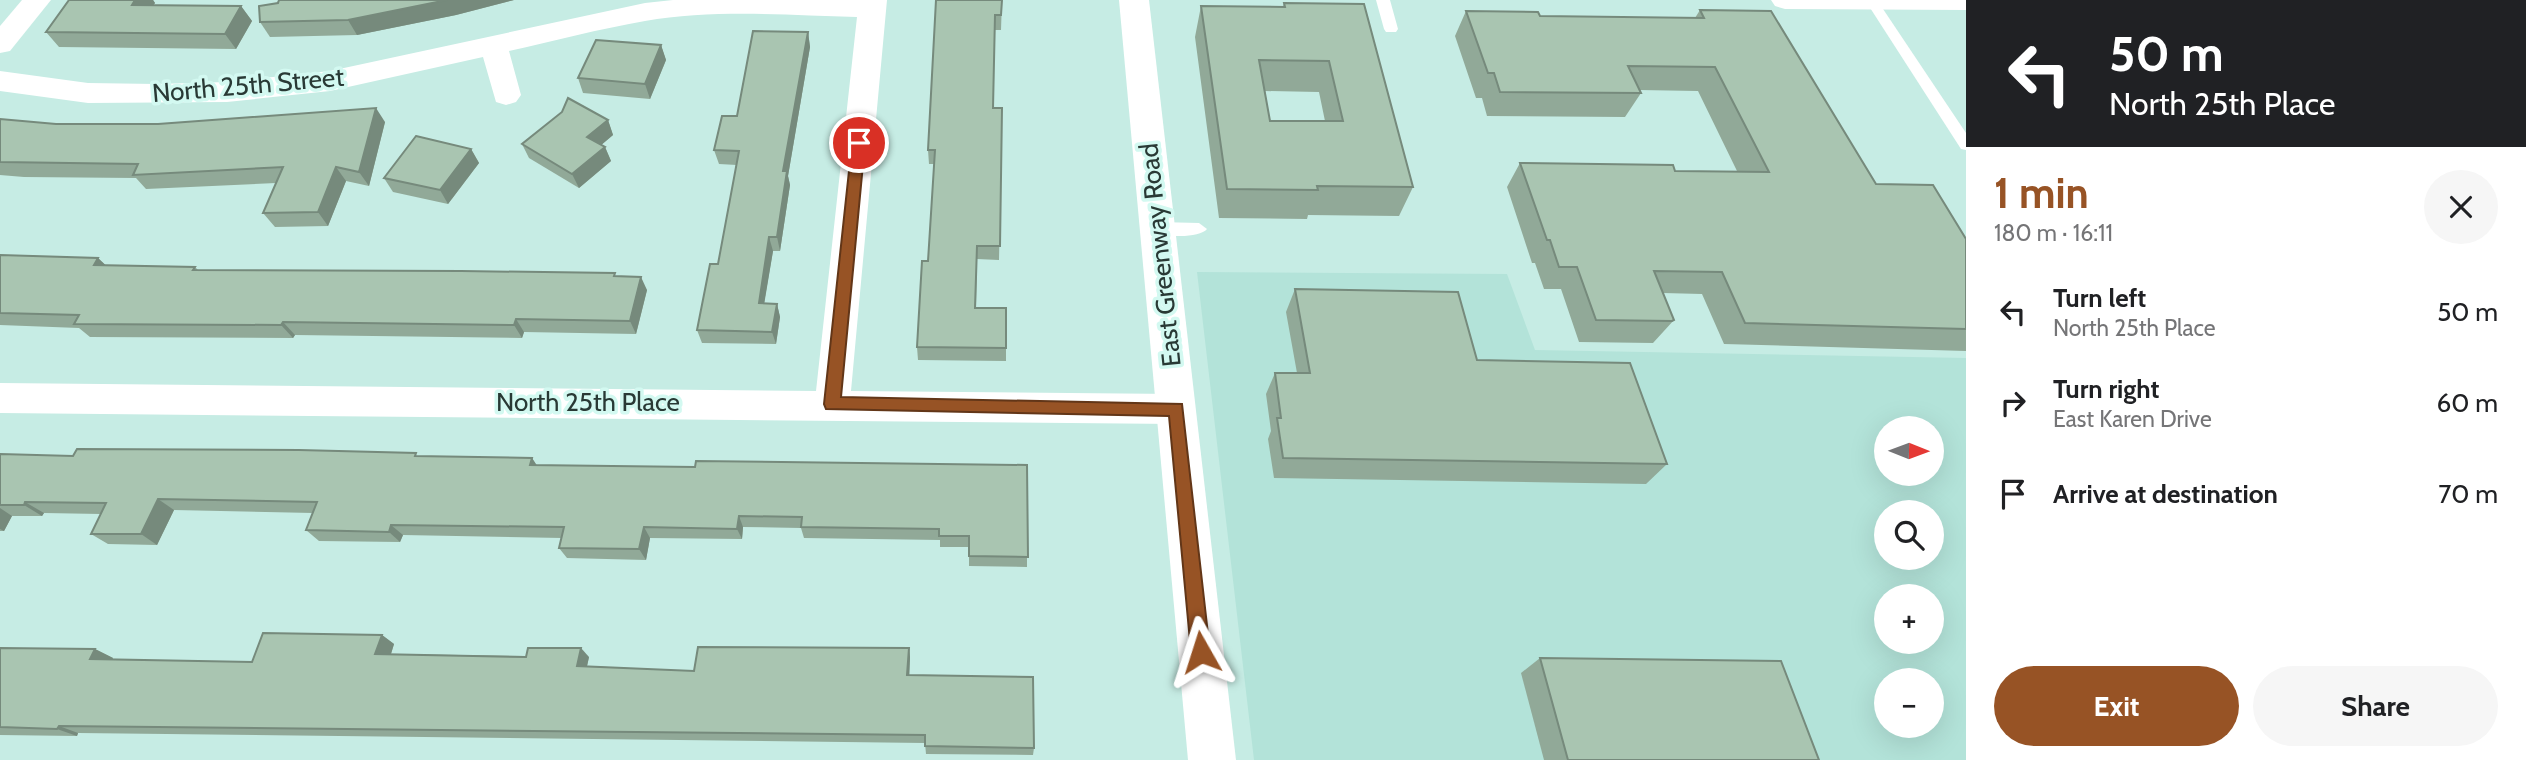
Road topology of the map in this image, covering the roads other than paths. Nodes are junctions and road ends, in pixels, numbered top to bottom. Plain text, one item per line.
1 (37, 0) edge
2 (1134, 0) edge
3 (1383, 0) edge
4 (1785, 0) edge
5 (1871, 1) edge
6 (1966, 1) edge
7 (873, 4) edge
8 (1391, 30) dead end
9 (0, 44) edge
10 (494, 46) junction
11 (0, 81) edge
12 (506, 94) dead end
13 (1966, 145) edge
14 (1158, 228) junction
15 (1199, 229) dead end
16 (0, 398) edge
17 (832, 404) junction
18 (1176, 409) junction
19 (1212, 760) edge

1 - 9 street
2 - 14 street, East Greenway Road
3 - 8 lane
4 - 5 street
5 - 6 street
5 - 13 lane
7 - 10 street, North 25th Street
7 - 17 street
10 - 11 street, North 25th Street
10 - 12 street
14 - 15 lane
14 - 18 street, East Greenway Road
16 - 17 street, North 25th Place
17 - 18 street, North 25th Place
18 - 19 street, East Greenway Road

